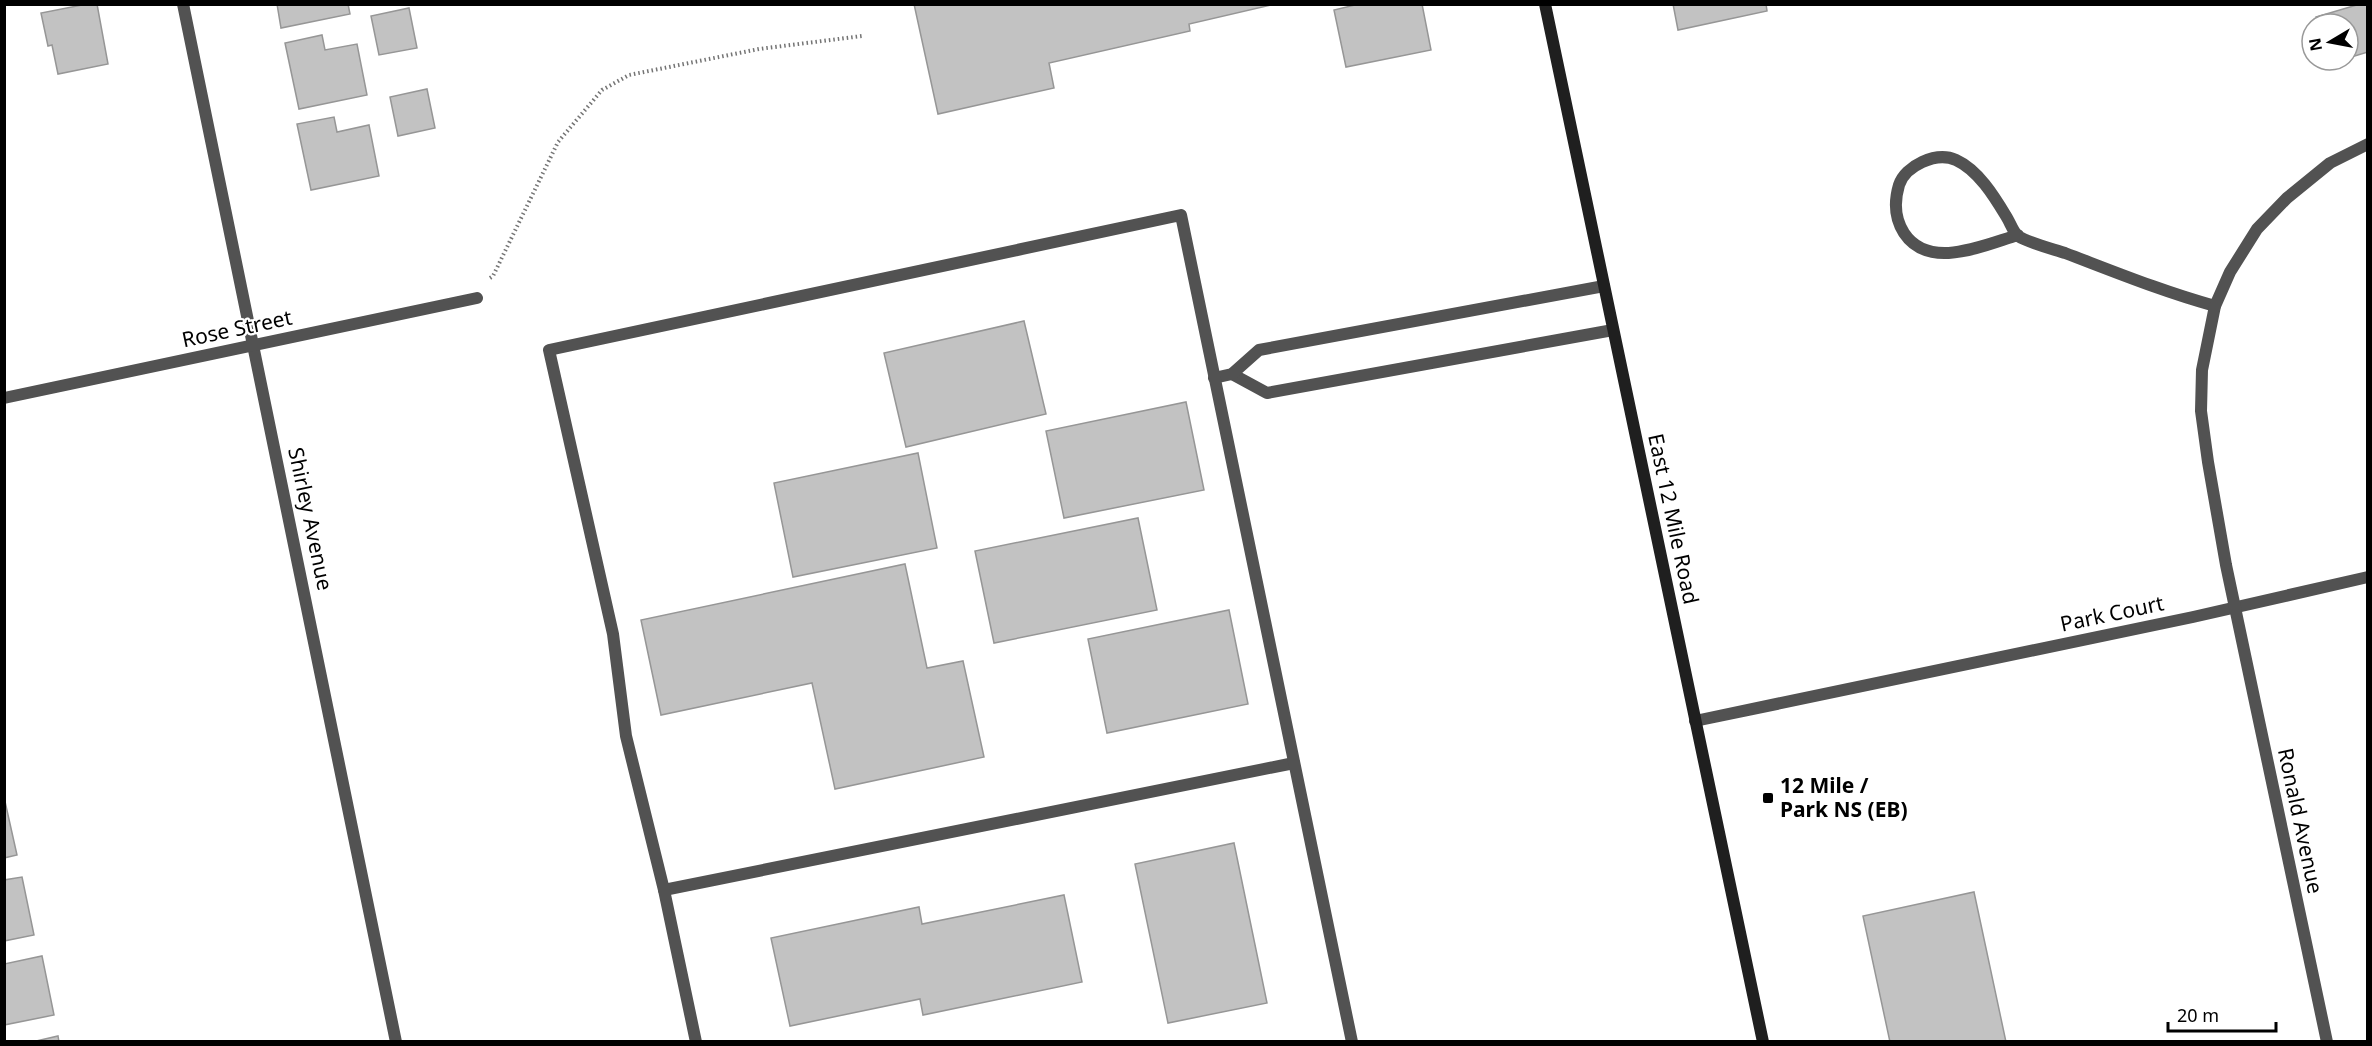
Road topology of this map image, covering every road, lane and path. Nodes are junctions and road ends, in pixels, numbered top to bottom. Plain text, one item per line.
1 (183, 4) edge
2 (1545, 4) edge
3 (862, 36) dead end
4 (2367, 144) edge
5 (2018, 235) junction
6 (1604, 286) junction
7 (477, 298) joint
8 (2215, 306) junction
9 (1613, 330) junction
10 (254, 346) junction
11 (1232, 374) junction
12 (1214, 378) junction
13 (4, 398) edge
14 (2367, 577) edge
15 (2235, 608) junction
16 (1695, 721) junction
17 (1294, 763) junction
18 (664, 890) junction
19 (396, 1041) edge
20 (696, 1041) edge
21 (1352, 1041) edge
22 (1763, 1041) edge
23 (2327, 1041) edge

1 - 10 street, Shirley Avenue
2 - 6 main road, East 12 Mile Road
3 - 7 path
4 - 8 street
5 - 5 street
5 - 8 street
6 - 9 main road, East 12 Mile Road
6 - 11 street
7 - 10 street, Rose Street
8 - 15 street
9 - 11 street
9 - 16 main road, East 12 Mile Road
10 - 13 street, Rose Street
10 - 19 street, Shirley Avenue
11 - 12 street
12 - 17 street
12 - 18 street
14 - 15 street, Park Court
15 - 16 street, Park Court
15 - 23 street, Ronald Avenue
16 - 22 main road, East 12 Mile Road
17 - 18 street
17 - 21 street
18 - 20 street

